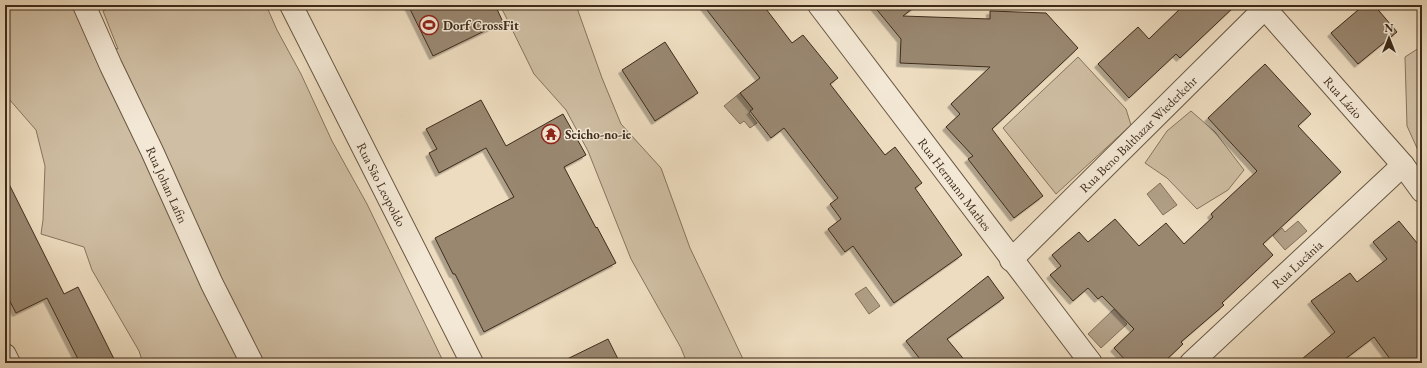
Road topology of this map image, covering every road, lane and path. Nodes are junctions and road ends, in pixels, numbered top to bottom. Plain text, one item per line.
1 (84, 5) edge
2 (291, 5) edge
3 (819, 5) edge
4 (1264, 6) edge
5 (1403, 165) junction
6 (1422, 191) edge
7 (1011, 260) junction
8 (5, 355) edge
9 (9, 363) edge
10 (252, 363) edge
11 (472, 363) edge
12 (1091, 363) edge
13 (1191, 363) edge

1 - 10 street, Rua Johan Lafin
2 - 11 street, Rua São Leopoldo
3 - 7 street, Rua Hermann Mathes
4 - 5 street, Rua Lázio
4 - 7 street, Rua Beno Balthazar Wiederkehr
5 - 6 street, Rua Lázio
5 - 13 street, Rua Lucânia
7 - 12 street, Rua Hermann Mathes
8 - 9 street

